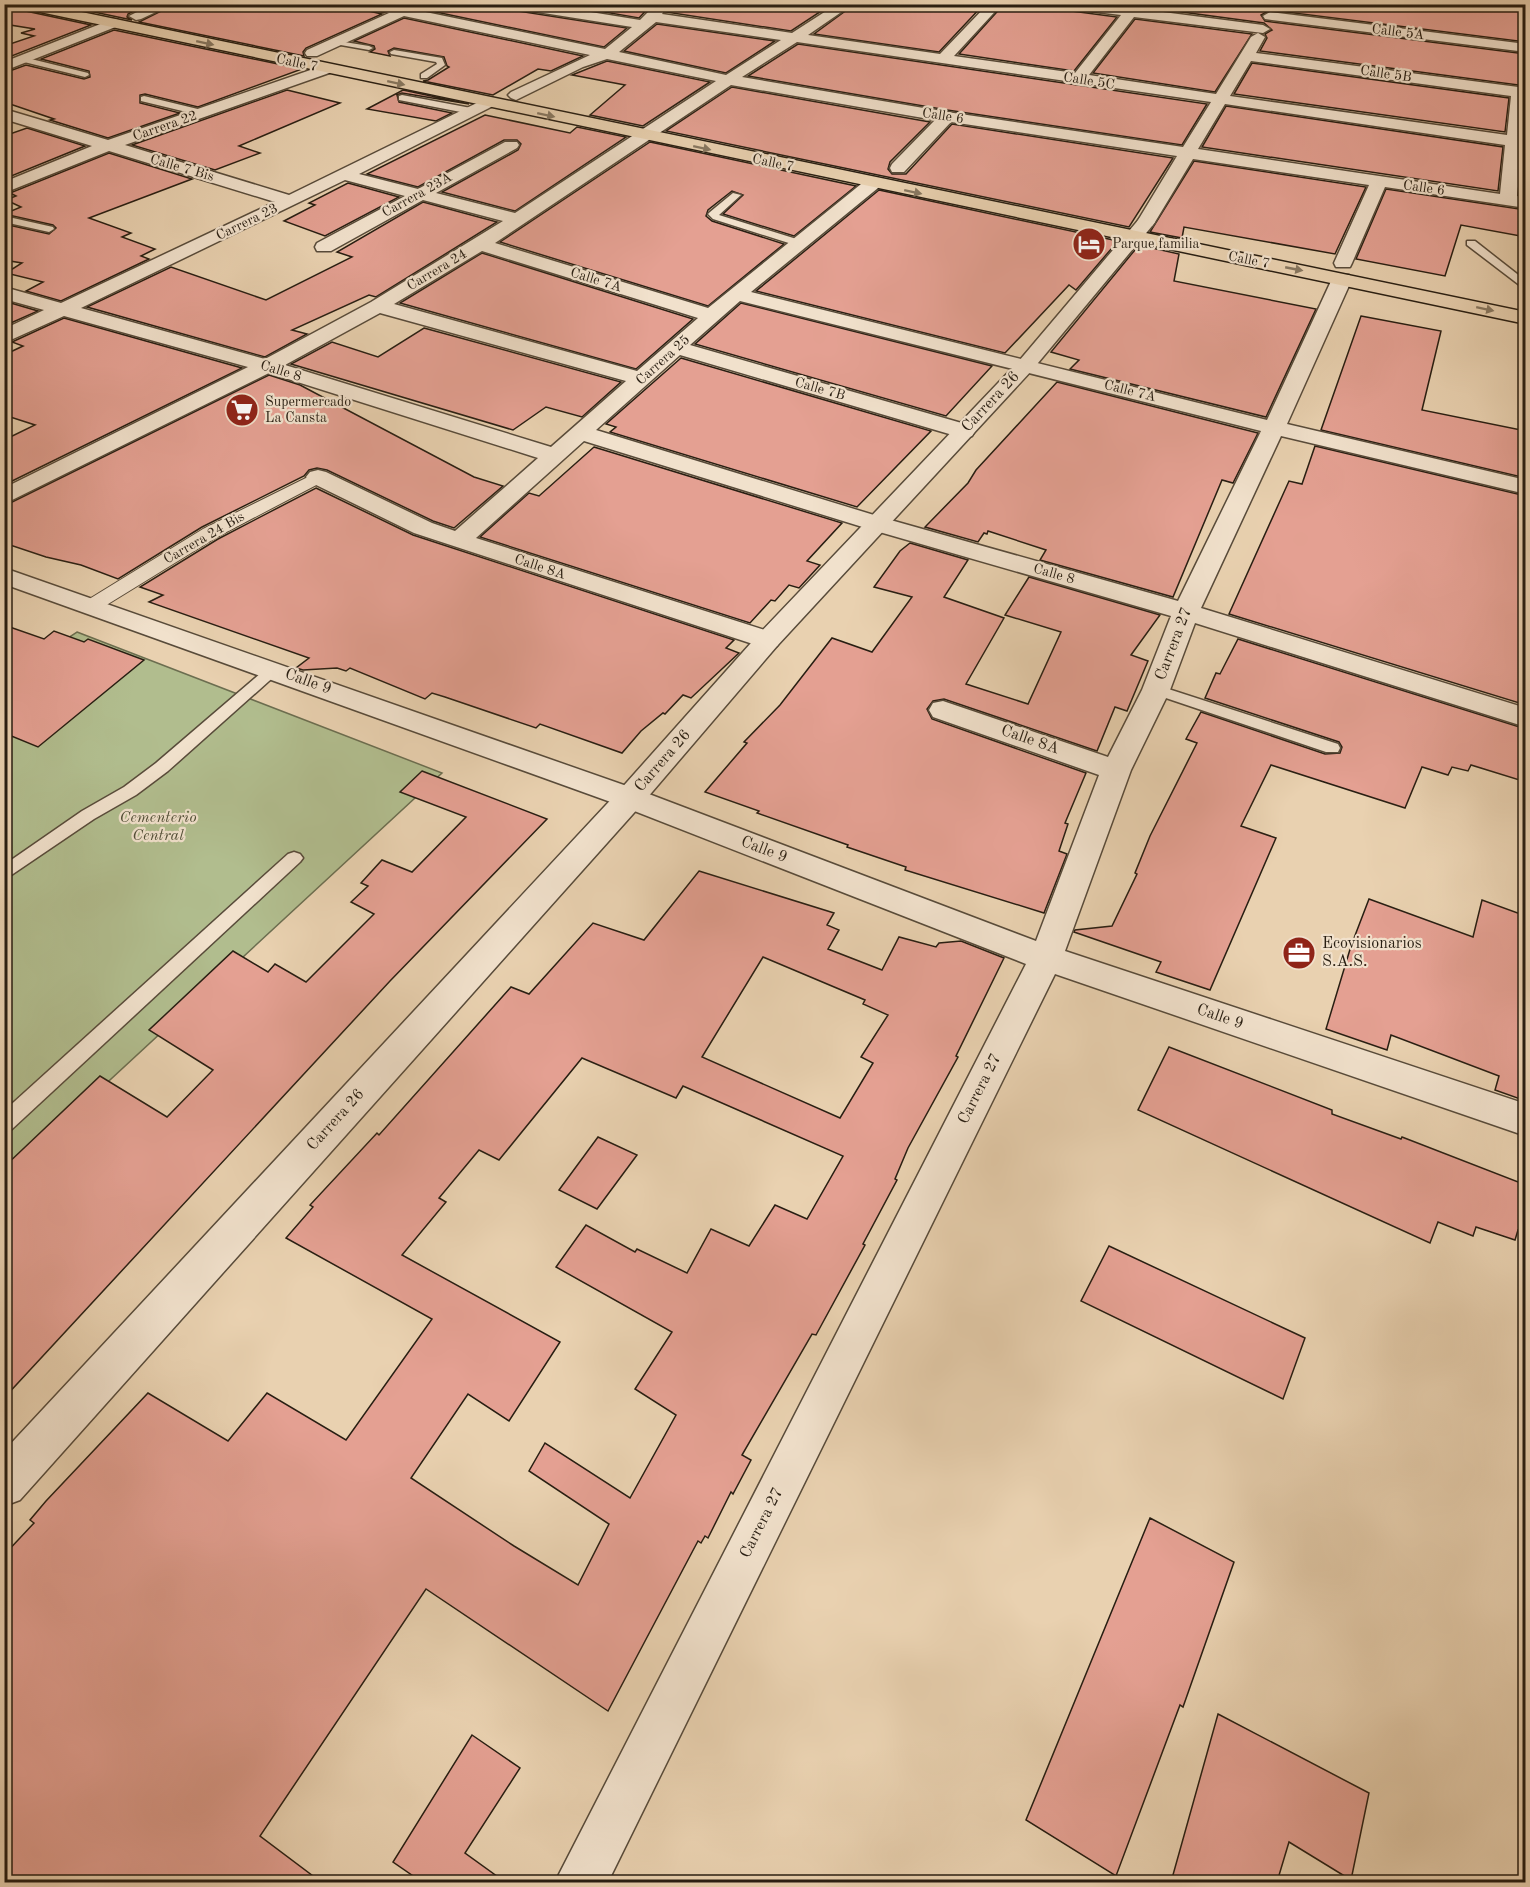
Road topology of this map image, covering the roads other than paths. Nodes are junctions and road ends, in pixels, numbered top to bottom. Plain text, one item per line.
1 (21, 4) edge
2 (84, 4) edge
3 (167, 4) edge
4 (365, 4) edge
5 (512, 4) edge
6 (996, 4) edge
7 (1064, 4) edge
8 (1511, 4) edge
9 (845, 5) edge
10 (1526, 6) edge
11 (405, 8) edge
12 (1130, 13) junction
13 (136, 15) junction
14 (653, 16) edge
15 (1270, 16) edge
16 (113, 23) junction
17 (797, 38) junction
18 (335, 42) junction
19 (369, 48) dead end
20 (1526, 48) edge
21 (394, 52) dead end
22 (312, 53) junction
23 (609, 53) junction
24 (1246, 56) junction
25 (23, 59) junction
26 (943, 59) junction
27 (4, 67) edge
28 (327, 69) junction
29 (85, 75) dead end
30 (424, 76) junction
31 (1079, 79) junction
32 (730, 80) junction
33 (1522, 92) edge
34 (516, 94) junction
35 (402, 98) dead end
36 (144, 99) dead end
37 (1220, 100) junction
38 (489, 102) junction
39 (471, 111) junction
40 (203, 113) junction
41 (619, 113) dead end
42 (4, 114) edge
43 (947, 117) junction
44 (664, 121) junction
45 (688, 125) dead end
46 (643, 126) junction
47 (1520, 142) edge
48 (511, 145) dead end
49 (107, 146) junction
50 (1189, 153) junction
51 (892, 167) joint
52 (921, 173) dead end
53 (344, 174) junction
54 (1379, 182) junction
55 (872, 184) junction
56 (4, 188) edge
57 (418, 193) junction
58 (736, 195) dead end
59 (291, 201) junction
60 (1508, 201) junction
61 (1526, 203) edge
62 (4, 219) edge
63 (518, 219) junction
64 (1134, 225) junction
65 (49, 229) dead end
66 (799, 243) junction
67 (1471, 243) dead end
68 (480, 244) junction
69 (324, 247) dead end
70 (1343, 271) junction
71 (1457, 285) dead end
72 (1526, 288) edge
73 (4, 293) edge
74 (736, 294) junction
75 (1503, 294) dead end
76 (1526, 298) edge
77 (378, 306) junction
78 (65, 309) junction
79 (712, 316) junction
80 (1526, 318) edge
81 (4, 337) edge
82 (677, 348) junction
83 (1026, 365) junction
84 (267, 366) junction
85 (642, 379) junction
86 (1274, 428) junction
87 (964, 431) junction
88 (582, 433) junction
89 (555, 456) junction
90 (318, 477) joint
91 (1526, 487) edge
92 (4, 497) edge
93 (878, 524) junction
94 (459, 541) junction
95 (4, 574) edge
96 (93, 605) junction
97 (1186, 612) junction
98 (768, 640) junction
99 (273, 670) junction
100 (1156, 690) junction
101 (943, 710) dead end
102 (1526, 718) edge
103 (1332, 748) dead end
104 (1116, 770) junction
105 (630, 798) junction
106 (294, 858) dead end
107 (4, 874) edge
108 (1046, 958) junction
109 (1526, 1120) edge
110 (4, 1124) edge
111 (4, 1484) edge
112 (581, 1882) edge

1 - 16 main road, Calle 7
2 - 13 main road, Calle 7
3 - 13 street
4 - 11 street, Calle 6
5 - 14 street, Calle 5C
6 - 26 street
7 - 12 street, Calle 5A
8 - 10 street
9 - 17 street, Carrera 24
11 - 18 street
11 - 23 street, Calle 6
12 - 15 street, Calle 5A
12 - 31 street
13 - 22 main road, Calle 7
14 - 17 street, Calle 5C
14 - 23 street
15 - 20 street, Calle 5A
15 - 24 street, Carrera 26
16 - 25 street
16 -> 28 main road, Calle 7
17 - 26 street, Calle 5C
17 - 32 street, Carrera 24
18 - 19 lane
18 - 22 street
21 - 30 lane
22 - 30 main road, Calle 7
23 - 32 street, Calle 6
23 - 34 street
24 - 33 street, Calle 5B
24 - 37 street, Carrera 26
25 - 27 street
25 - 29 lane
26 - 31 street, Calle 5C
28 -> 38 main road, Calle 7
28 - 40 street, Carrera 22
30 - 34 main road, Calle 7
31 - 37 street, Calle 5C
32 - 43 street, Calle 6
32 - 44 street, Carrera 24
33 - 47 street
34 - 41 main road, Calle 7
35 - 39 lane
36 - 40 lane
37 - 47 street, Calle 5C
37 - 50 street, Carrera 26
38 - 39 street, Carrera 23
38 -> 46 main road, Calle 7
39 - 53 street, Carrera 23
40 - 49 street, Carrera 22
42 - 49 street, Calle 7 Bis
43 - 50 street, Calle 6
43 - 51 street
44 - 45 main road
44 - 46 street, Carrera 24
46 -> 55 main road, Calle 7
46 - 63 street, Carrera 24
47 - 60 street
48 - 57 street, Carrera 23A
49 - 56 street, Carrera 22
49 - 59 street, Calle 7 Bis
50 - 54 street, Calle 6
50 - 64 street, Carrera 26
51 - 52 main road
53 - 57 street
53 - 59 street, Carrera 23
54 - 60 street, Calle 6
54 - 70 street, Carrera 27
55 -> 64 main road, Calle 7
55 - 66 street, Carrera 25
57 - 63 street
57 - 69 street, Carrera 23A
58 - 66 lane
59 - 78 street, Carrera 23
60 - 61 street, Calle 6
62 - 65 lane
63 - 68 street, Carrera 24
64 - 70 main road, Calle 7
64 - 83 street, Carrera 26
66 - 74 street, Carrera 25
67 - 72 lane
68 - 77 street, Carrera 24
68 - 79 street, Calle 7A
70 - 71 main road, Calle 7
70 -> 80 main road, Calle 7
70 - 86 street, Carrera 27
73 - 78 street, Calle 8
74 - 79 street, Carrera 25
74 - 83 street, Calle 7A
75 - 76 main road
77 - 84 street, Carrera 24
77 - 85 street
78 - 81 street, Carrera 23
78 - 84 street, Calle 8
79 - 82 street, Carrera 25
82 - 85 street, Carrera 25
82 - 87 street, Calle 7B
83 - 86 street, Calle 7A
83 - 87 street, Carrera 26
84 - 89 street, Calle 8
84 - 92 street, Carrera 24
85 - 88 street, Carrera 25
86 - 91 street, Calle 7A
86 - 97 street, Carrera 27
87 - 93 street, Carrera 26
88 - 89 street, Carrera 25
88 - 93 street, Calle 8
89 - 94 street, Carrera 25
90 - 94 street, Calle 8A
90 - 96 street, Carrera 24 Bis
93 - 97 street, Calle 8
93 - 98 street, Carrera 26
94 - 98 street, Calle 8A
95 - 96 street, Calle 9
96 - 99 street, Calle 9
97 - 100 street, Carrera 27
97 - 102 street, Calle 8
98 - 105 street, Carrera 26
99 - 105 street, Calle 9
99 - 107 lane
100 - 103 lane
100 - 104 street, Carrera 27
101 - 104 street, Calle 8A
104 - 108 street, Carrera 27
105 - 108 street, Calle 9
105 - 111 street, Carrera 26
106 - 110 lane
108 - 109 street, Calle 9
108 - 112 street, Carrera 27

